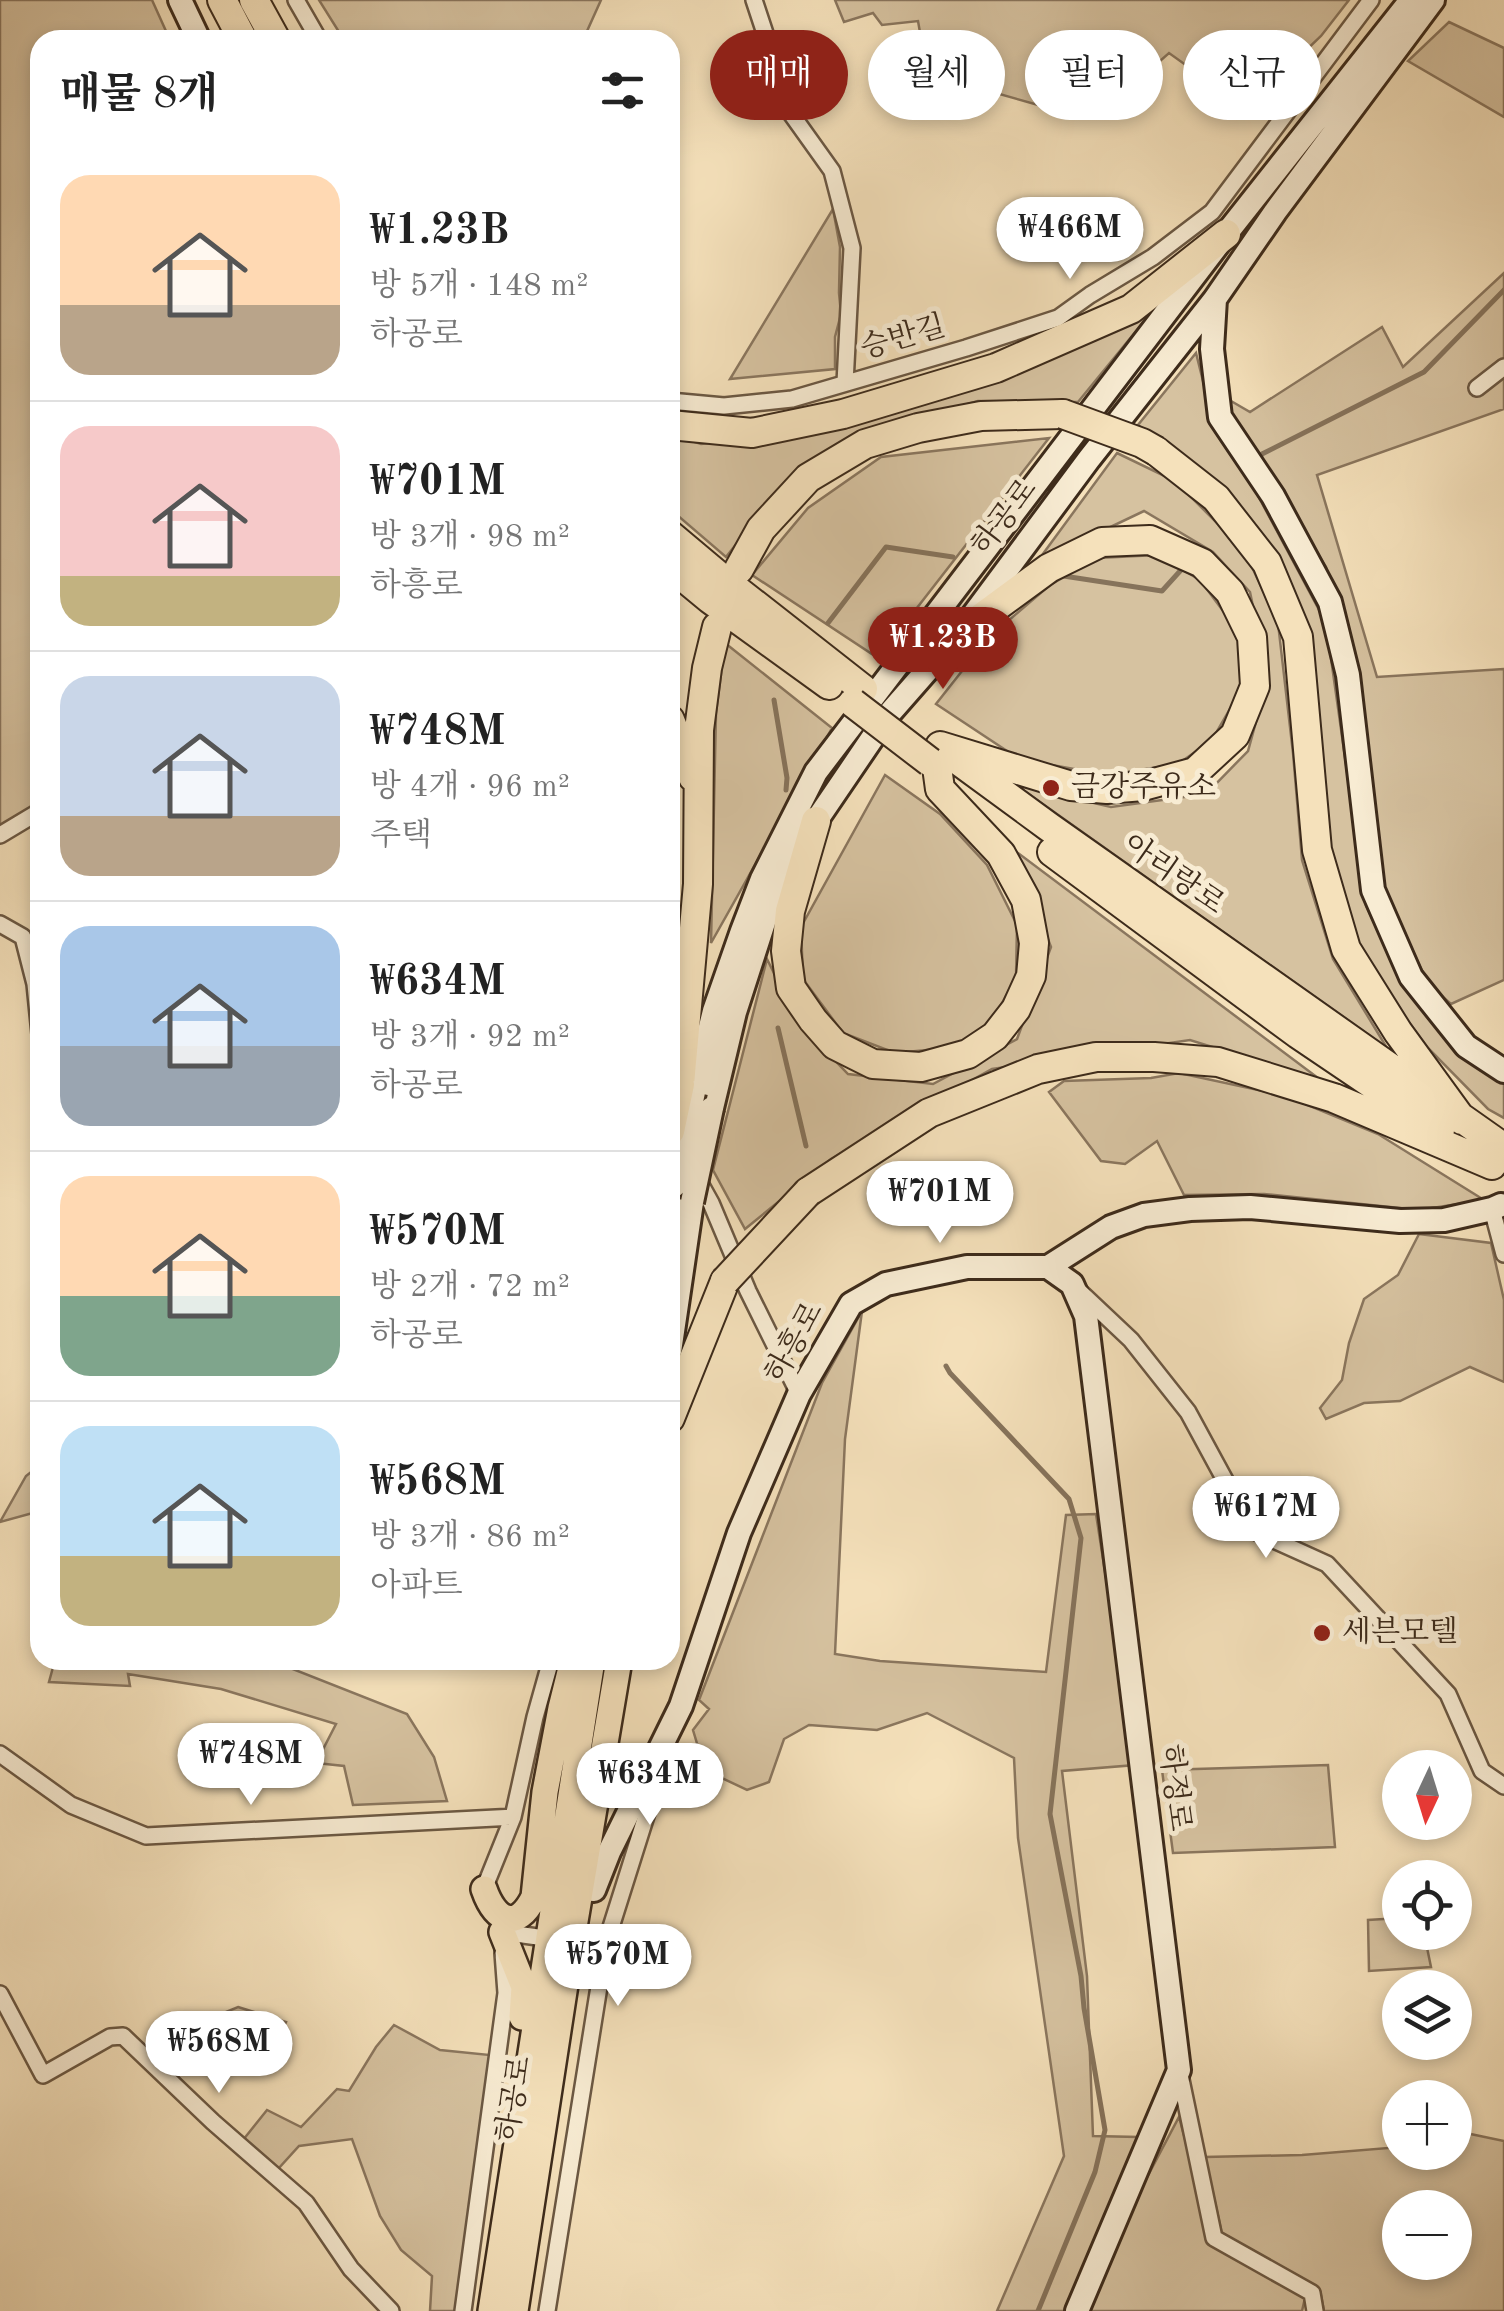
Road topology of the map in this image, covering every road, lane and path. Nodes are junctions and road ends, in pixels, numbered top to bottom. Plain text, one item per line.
1 (180, 0) edge
2 (222, 0) edge
3 (254, 0) edge
4 (296, 0) edge
5 (754, 0) edge
6 (1371, 0) edge
7 (1410, 0) edge
8 (1434, 0) edge
9 (194, 30) edge
10 (238, 30) edge
11 (270, 30) edge
12 (313, 30) edge
13 (1226, 234) junction
14 (1215, 299) junction
15 (1504, 366) edge
16 (845, 383) junction
17 (1477, 388) dead end
18 (680, 402) edge
19 (680, 426) edge
20 (680, 543) edge
21 (739, 569) dead end
22 (680, 574) edge
23 (717, 627) dead end
24 (959, 634) junction
25 (858, 696) junction
26 (680, 746) edge
27 (933, 753) junction
28 (698, 793) junction
29 (30, 817) edge
30 (816, 821) junction
31 (0, 836) edge
32 (0, 924) edge
33 (30, 964) edge
34 (1504, 1071) edge
35 (687, 1088) junction
36 (680, 1105) edge
37 (1462, 1120) junction
38 (680, 1148) edge
39 (1500, 1162) edge
40 (680, 1184) edge
41 (680, 1195) edge
42 (1496, 1207) joint
43 (1504, 1254) edge
44 (1048, 1267) junction
45 (1072, 1284) junction
46 (680, 1393) edge
47 (799, 1394) junction
48 (548, 1670) edge
49 (570, 1670) edge
50 (591, 1670) edge
51 (617, 1670) edge
52 (681, 1706) junction
53 (1, 1756) edge
54 (1504, 1786) edge
55 (513, 1817) junction
56 (484, 1889) junction
57 (581, 1889) junction
58 (502, 1932) junction
59 (560, 1939) junction
60 (0, 1994) edge
61 (1179, 2070) junction
62 (514, 2159) junction
63 (391, 2311) edge
64 (463, 2311) edge
65 (491, 2311) edge
66 (514, 2311) edge
67 (547, 2311) edge
68 (1076, 2311) edge
69 (1315, 2311) edge

1 - 9 street
2 - 10 highway
3 - 11 highway
4 - 12 street
5 - 16 street
6 - 16 street, 승반길
7 - 13 street, 하공로
8 - 14 street, 하공로
13 - 19 highway
13 - 35 street, 하공로
14 - 24 street, 하공로
14 - 34 street
15 - 17 street
16 - 18 street, 승반길
20 - 25 highway, 아리랑로
21 - 37 highway, bridge
22 - 25 highway, 아리랑로
23 - 28 highway
24 - 27 highway
24 - 30 street, 하공로
25 - 27 highway, 아리랑로, bridge
26 - 28 highway
27 - 30 highway
27 - 37 highway, 아리랑로
27 - 39 highway, 아리랑로
28 - 35 highway
29 - 31 street
30 - 41 street, 하공로, bridge
32 - 33 street
35 - 36 highway, bridge
35 - 40 street, 하공로, bridge
37 - 39 highway, 아리랑로
38 - 47 street
39 - 46 highway, bridge
42 - 43 street
42 - 44 street
44 - 45 street
44 - 47 street, 하흥로
45 - 54 street
45 - 61 street, 하정로
47 - 52 street, 하흥로
48 - 55 street
49 - 56 main road
50 - 59 main road, 하공로
51 - 57 main road, 하공로
52 - 57 street, 하흥로
52 - 67 street
53 - 55 street
55 - 56 street
56 - 58 street
57 - 59 main road, 하공로
58 - 59 street
58 - 62 main road
58 - 64 street
59 - 62 main road, 하공로
59 - 66 main road, 하공로
60 - 63 street
61 - 68 street
61 - 69 street
62 - 65 main road, 하공로

